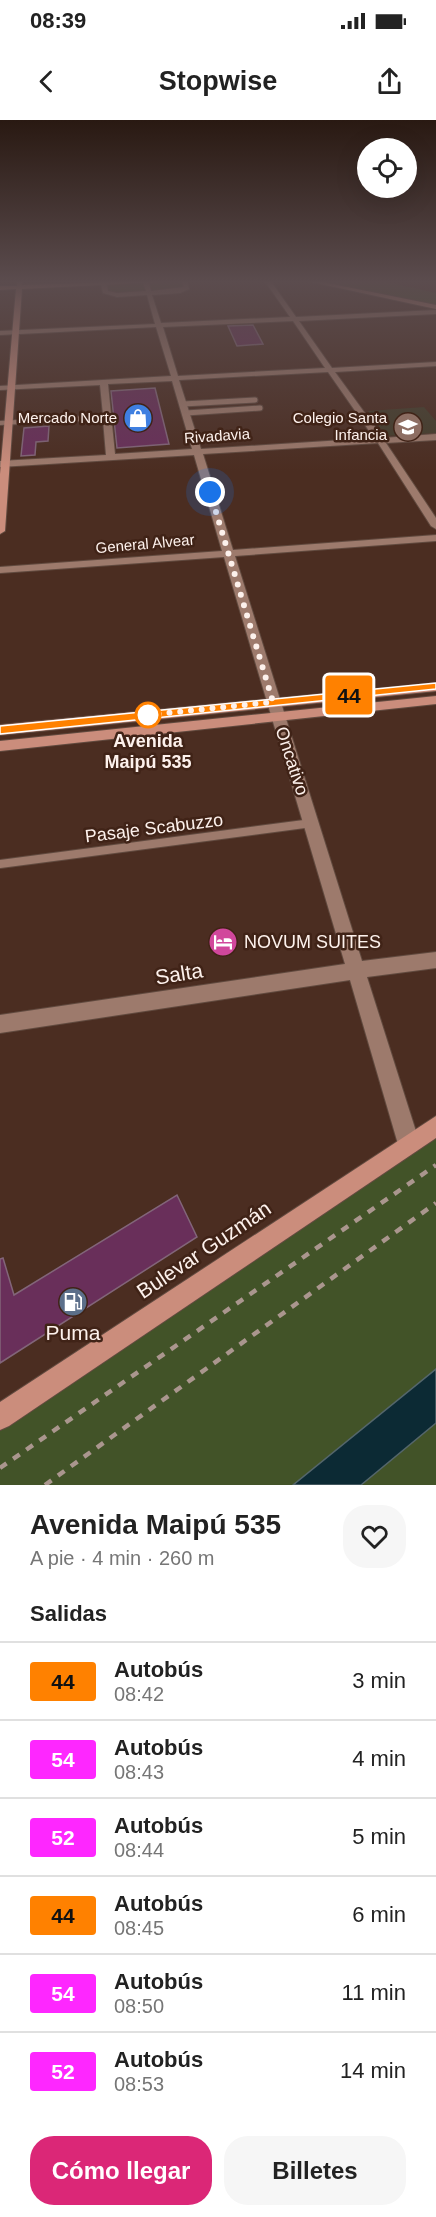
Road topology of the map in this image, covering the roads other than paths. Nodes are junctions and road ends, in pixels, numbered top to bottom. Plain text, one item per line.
1 (16, 344) edge
2 (165, 344) edge
3 (313, 344) edge
4 (436, 364) edge
5 (331, 370) junction
6 (175, 378) junction
7 (104, 382) junction
8 (13, 387) junction
9 (0, 388) edge
10 (255, 400) dead end
11 (260, 408) dead end
12 (184, 409) junction
13 (107, 417) junction
14 (5, 423) edge
15 (436, 437) edge
16 (380, 440) junction
17 (198, 451) junction
18 (111, 457) junction
19 (3, 463) edge
20 (436, 526) edge
21 (0, 531) edge
22 (436, 538) edge
23 (229, 552) junction
24 (0, 570) edge
25 (436, 687) edge
26 (436, 700) edge
27 (275, 708) junction
28 (0, 730) edge
29 (0, 746) edge
30 (312, 824) junction
31 (0, 864) edge
32 (436, 960) edge
33 (358, 970) junction
34 (0, 1024) edge
35 (436, 1126) edge
36 (409, 1144) junction
37 (0, 1417) edge

1 - 8 main road
2 - 6 street, Oncativo
3 - 5 street
4 - 5 street
5 - 6 street
5 - 16 street
6 - 7 street
6 - 12 street, Oncativo
7 - 8 street
7 - 13 street
8 - 9 street
8 - 14 main road
10 - 12 lane
11 - 12 lane
12 - 17 street, Oncativo
13 - 14 street
13 - 18 street
14 - 19 main road
15 - 16 street, Rivadavia
16 - 17 street, Rivadavia
16 - 20 street
17 - 18 street, Rivadavia
17 - 23 street, Oncativo
18 - 19 street, Rivadavia
19 - 21 main road
22 - 23 street, General Alvear
23 - 24 street, General Alvear
23 - 27 street, Oncativo
25 - 27 main road
26 - 27 main road
27 - 28 main road
27 - 29 main road
27 - 30 street, Oncativo
30 - 31 lane, Pasaje Scabuzzo
30 - 33 street, Oncativo
32 - 33 street, Salta
33 - 34 street, Salta
33 - 36 street, Oncativo
35 - 36 main road, Bulevar Guzmán
36 - 37 main road, Bulevar Guzmán

